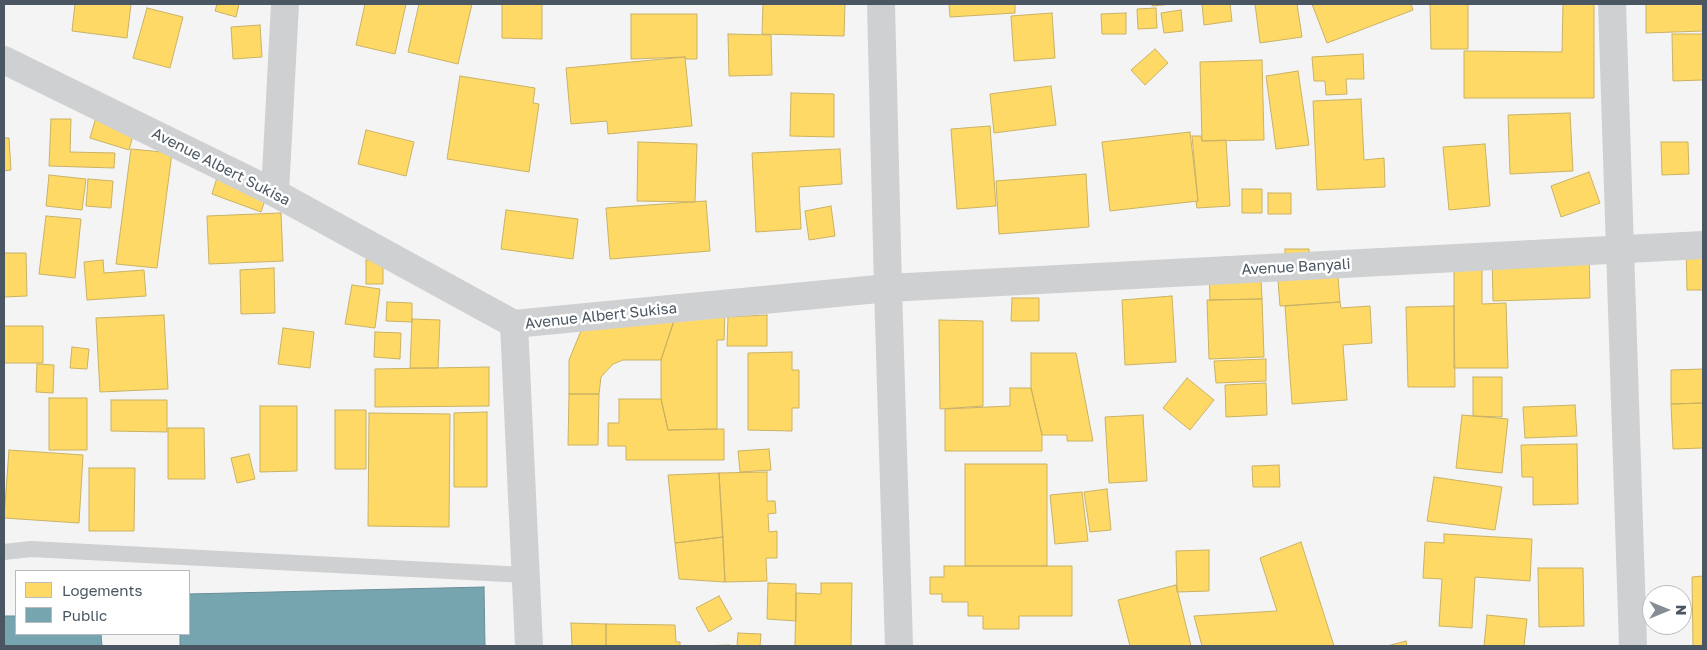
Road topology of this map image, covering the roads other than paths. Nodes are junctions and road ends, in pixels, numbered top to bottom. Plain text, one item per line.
1 (285, 4) edge
2 (881, 4) edge
3 (1612, 4) edge
4 (4, 60) edge
5 (275, 193) junction
6 (1703, 245) edge
7 (1619, 251) junction
8 (888, 288) junction
9 (514, 324) junction
10 (4, 552) edge
11 (525, 575) junction
12 (529, 646) edge
13 (899, 646) edge
14 (1633, 646) edge

1 - 5 street
2 - 8 street
3 - 7 street
4 - 5 street, Avenue Albert Sukisa
5 - 9 street, Avenue Albert Sukisa
6 - 7 street, Avenue Banyali
7 - 8 street, Avenue Banyali
7 - 14 street
8 - 9 street, Avenue Albert Sukisa
8 - 13 street
9 - 11 street
10 - 11 lane
11 - 12 street

